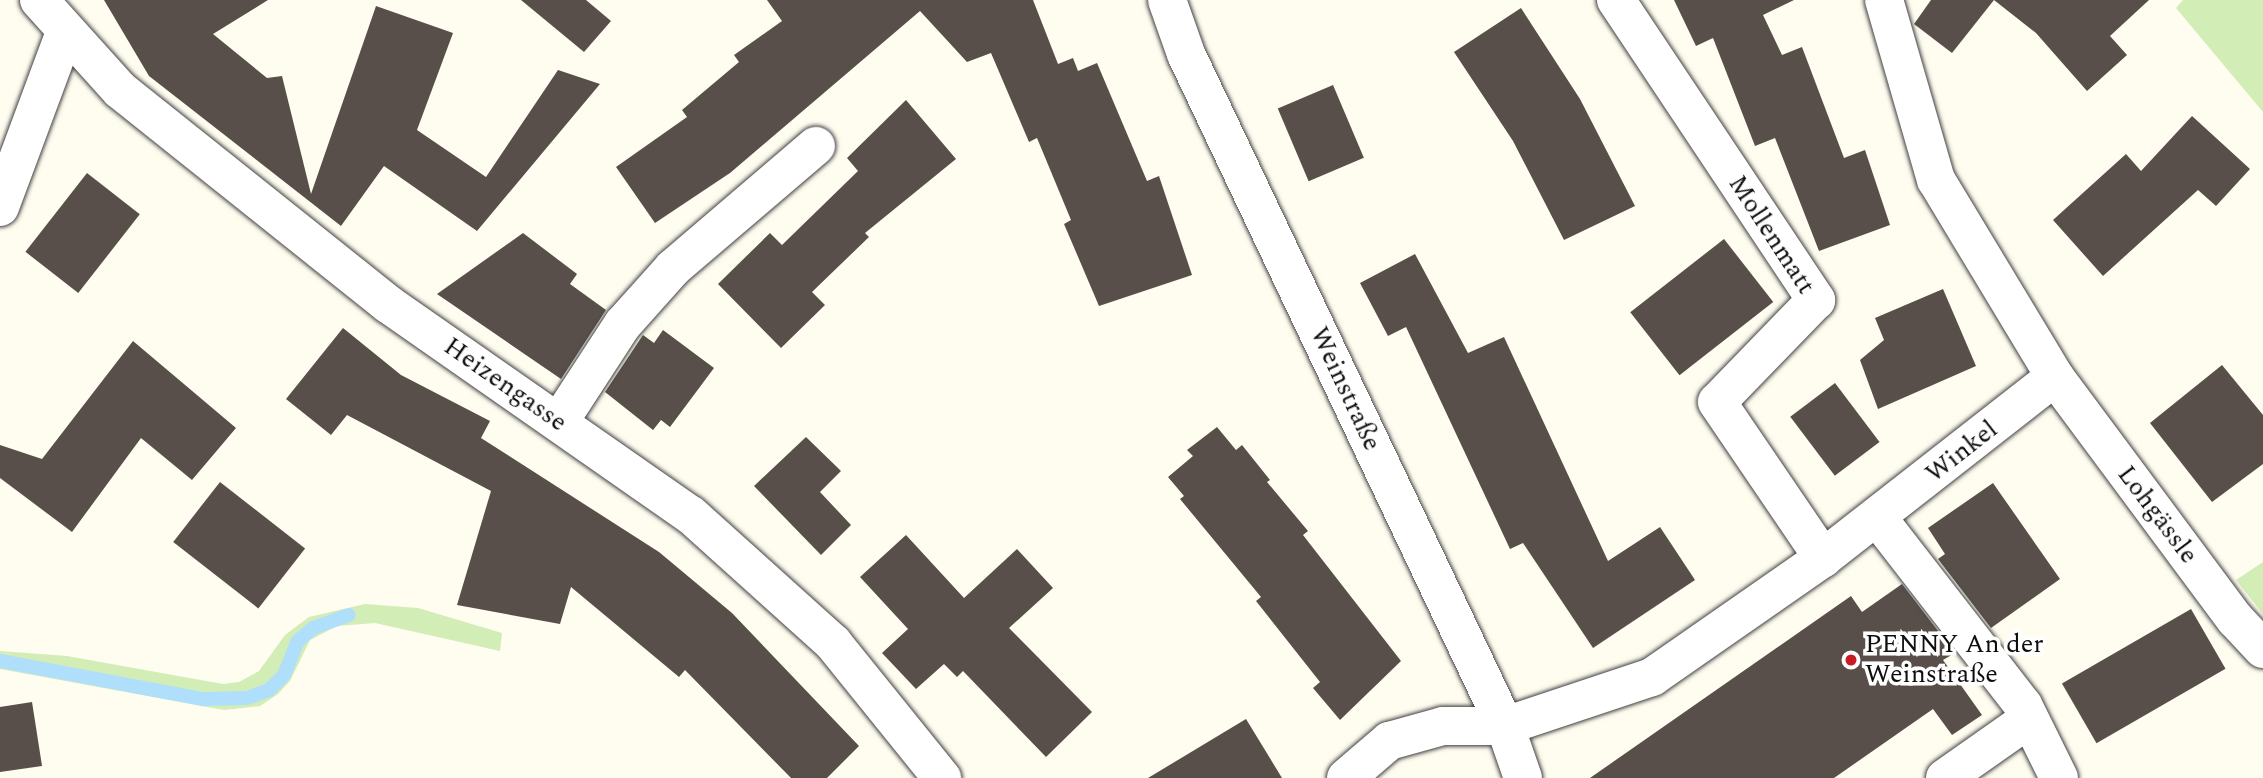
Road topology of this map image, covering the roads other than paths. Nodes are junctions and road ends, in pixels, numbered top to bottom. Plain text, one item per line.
1 (1167, 0) edge
2 (1616, 0) edge
3 (1884, 0) edge
4 (56, 11) edge
5 (816, 146) dead end
6 (0, 207) edge
7 (2055, 377) junction
8 (559, 422) junction
9 (1877, 517) junction
10 (1823, 558) junction
11 (2263, 649) edge
12 (2029, 719) junction
13 (1506, 726) junction
14 (942, 778) edge
15 (1346, 778) edge
16 (1523, 778) edge
17 (1945, 778) edge
18 (2059, 778) edge

1 - 13 street, Weinstraße
2 - 10 street, Mollenmatt
3 - 7 street
4 - 6 street
4 - 8 street, Heizengasse
5 - 8 street
7 - 9 street, Winkel
7 - 11 street, Lohgässle
8 - 14 street, Heizengasse
9 - 10 street, Winkel
9 - 12 street
10 - 13 street, Winkel
12 - 17 street
12 - 18 street
13 - 15 street, Winkel
13 - 16 street, Weinstraße

